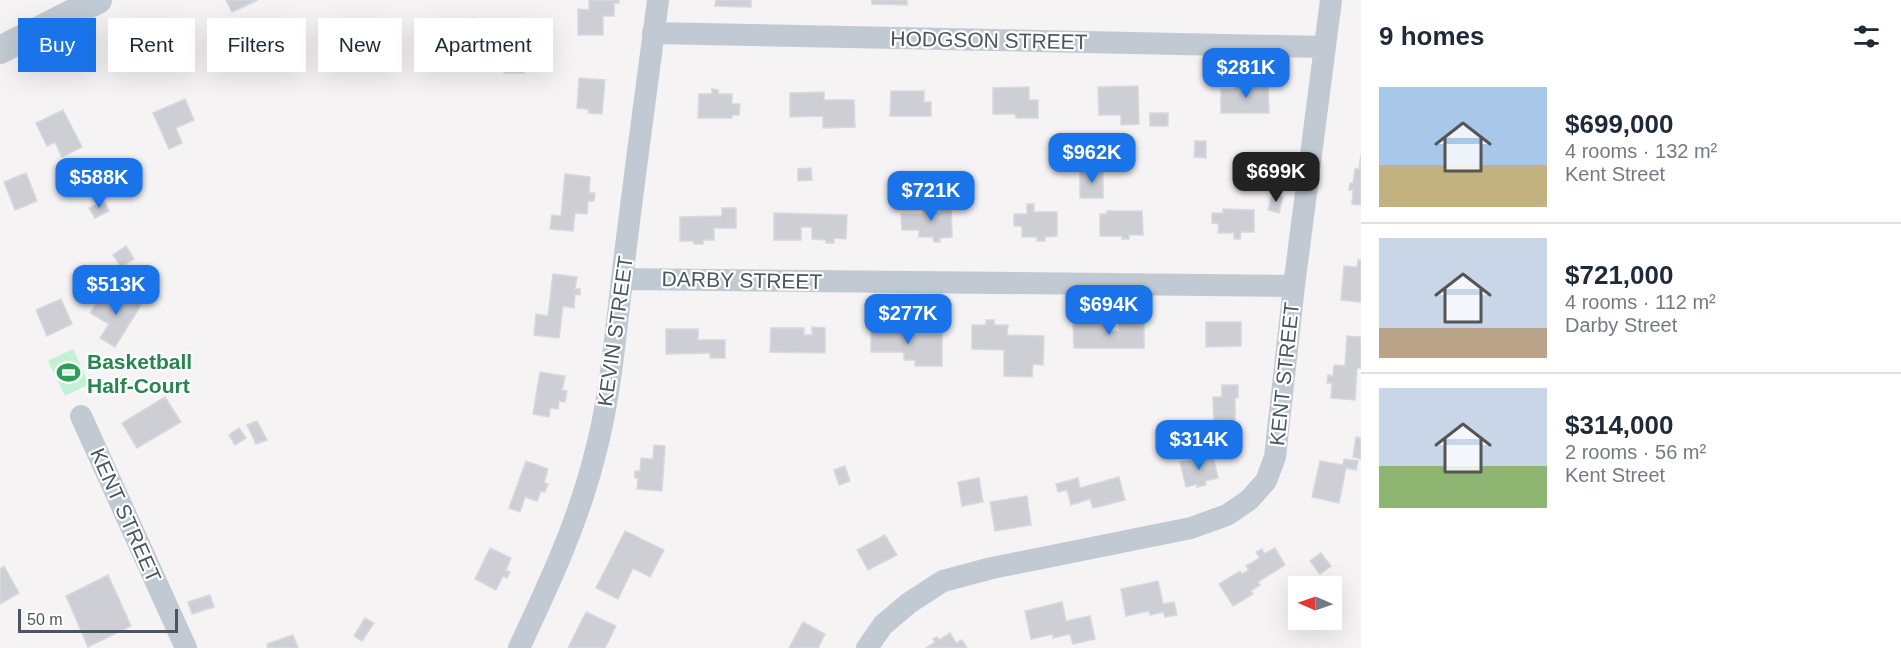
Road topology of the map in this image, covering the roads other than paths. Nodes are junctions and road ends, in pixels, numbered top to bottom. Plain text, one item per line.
1 (98, 0) edge
2 (657, 0) edge
3 (1330, 0) edge
4 (653, 33) junction
5 (1324, 47) junction
6 (0, 50) edge
7 (622, 279) junction
8 (1294, 286) junction
9 (81, 416) dead end
10 (186, 648) edge
11 (519, 648) edge
12 (867, 648) edge

1 - 6 street
2 - 4 street, KEVIN STREET
3 - 5 street, KENT STREET
4 - 5 street, HODGSON STREET
4 - 7 street, KEVIN STREET
5 - 8 street, KENT STREET
7 - 8 street, DARBY STREET
7 - 11 street, KEVIN STREET
8 - 12 street, KENT STREET
9 - 10 street, KENT STREET

